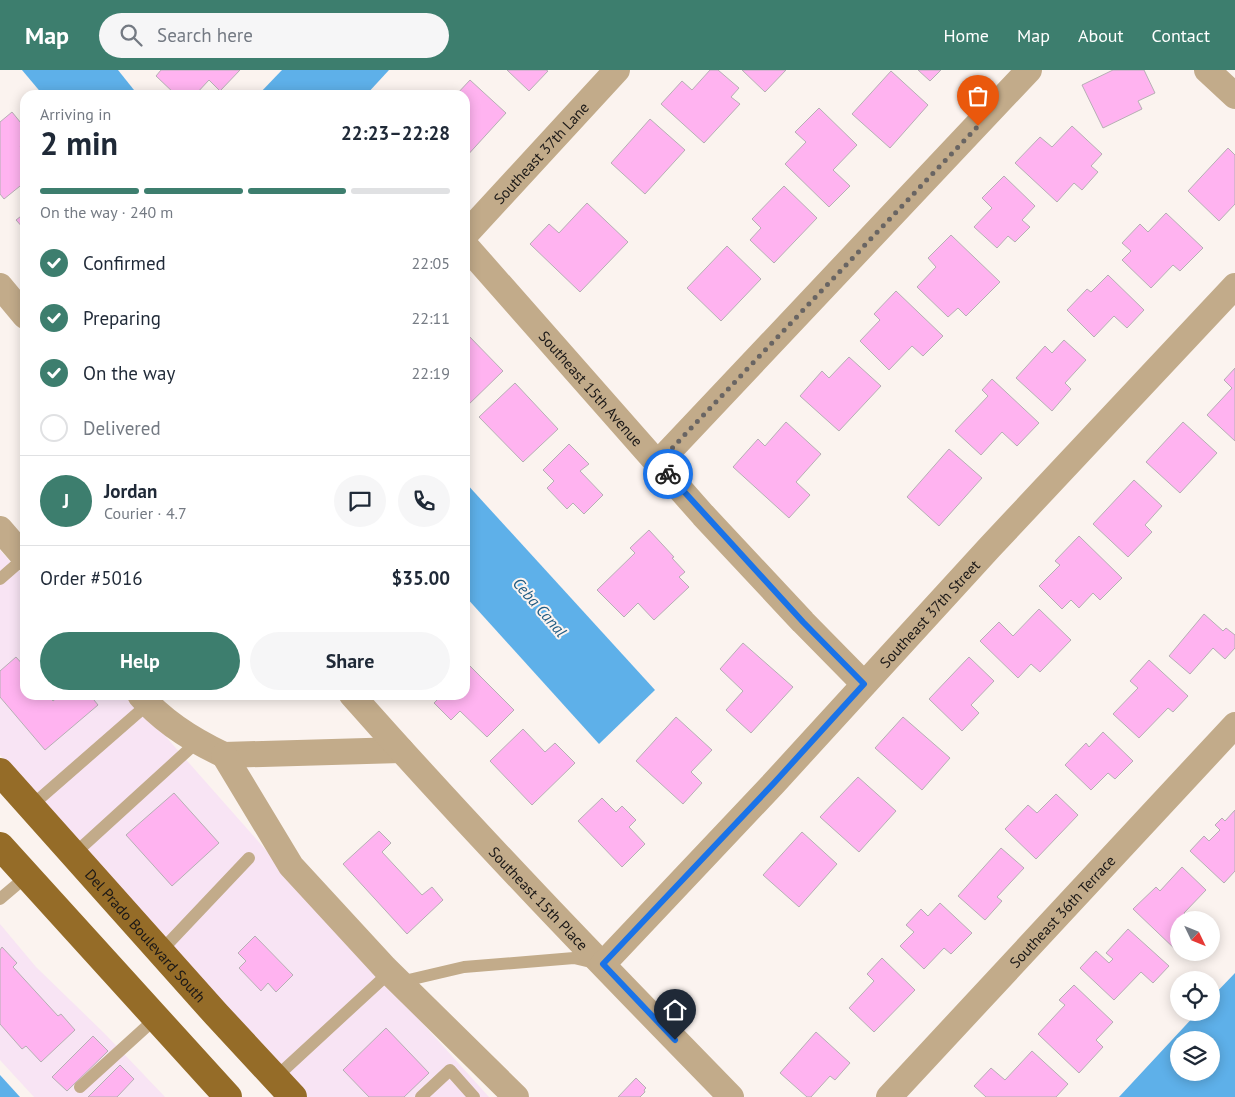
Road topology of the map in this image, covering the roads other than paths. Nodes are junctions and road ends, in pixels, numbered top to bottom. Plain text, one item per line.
1 (617, 70) edge
2 (1029, 70) edge
3 (1207, 70) edge
4 (1235, 96) edge
5 (470, 230) edge
6 (470, 251) edge
7 (0, 286) edge
8 (1235, 286) edge
9 (20, 310) edge
10 (658, 463) junction
11 (0, 529) edge
12 (20, 552) edge
13 (20, 562) edge
14 (0, 579) edge
15 (864, 684) junction
16 (144, 700) edge
17 (356, 700) edge
18 (1235, 725) edge
19 (197, 742) junction
20 (401, 750) junction
21 (224, 755) junction
22 (0, 772) edge
23 (30, 807) junction
24 (0, 846) edge
25 (73, 855) junction
26 (249, 858) dead end
27 (27, 876) junction
28 (0, 899) edge
29 (160, 952) junction
30 (603, 964) junction
31 (395, 977) junction
32 (156, 1018) junction
33 (80, 1087) dead end
34 (284, 1088) edge
35 (507, 1091) edge
36 (228, 1097) edge
37 (421, 1097) edge
38 (474, 1097) edge
39 (731, 1097) edge
40 (889, 1097) edge

1 - 5 street, Southeast 37th Lane
2 - 10 street
3 - 4 street
6 - 10 street, Southeast 15th Avenue
7 - 9 street
8 - 15 street, Southeast 37th Street
10 - 15 street, Southeast 15th Avenue
11 - 12 street
13 - 14 lane
15 - 30 street, Southeast 37th Street
16 - 19 street
16 - 23 lane
17 - 20 street, Southeast 15th Place
18 - 40 street, Southeast 36th Terrace
19 - 21 street
19 - 25 lane
20 - 21 street
20 - 30 street, Southeast 15th Place
21 - 31 street
22 - 23 main road, Del Prado Boulevard South
23 - 25 main road, Del Prado Boulevard South
24 - 27 main road
25 - 29 main road, Del Prado Boulevard South
26 - 29 lane
27 - 28 lane
27 - 32 main road
29 - 34 main road, Del Prado Boulevard South
30 - 31 lane
30 - 39 street, Southeast 15th Place
31 - 34 lane
31 - 35 street
32 - 33 lane
32 - 36 main road
37 - 38 lane

